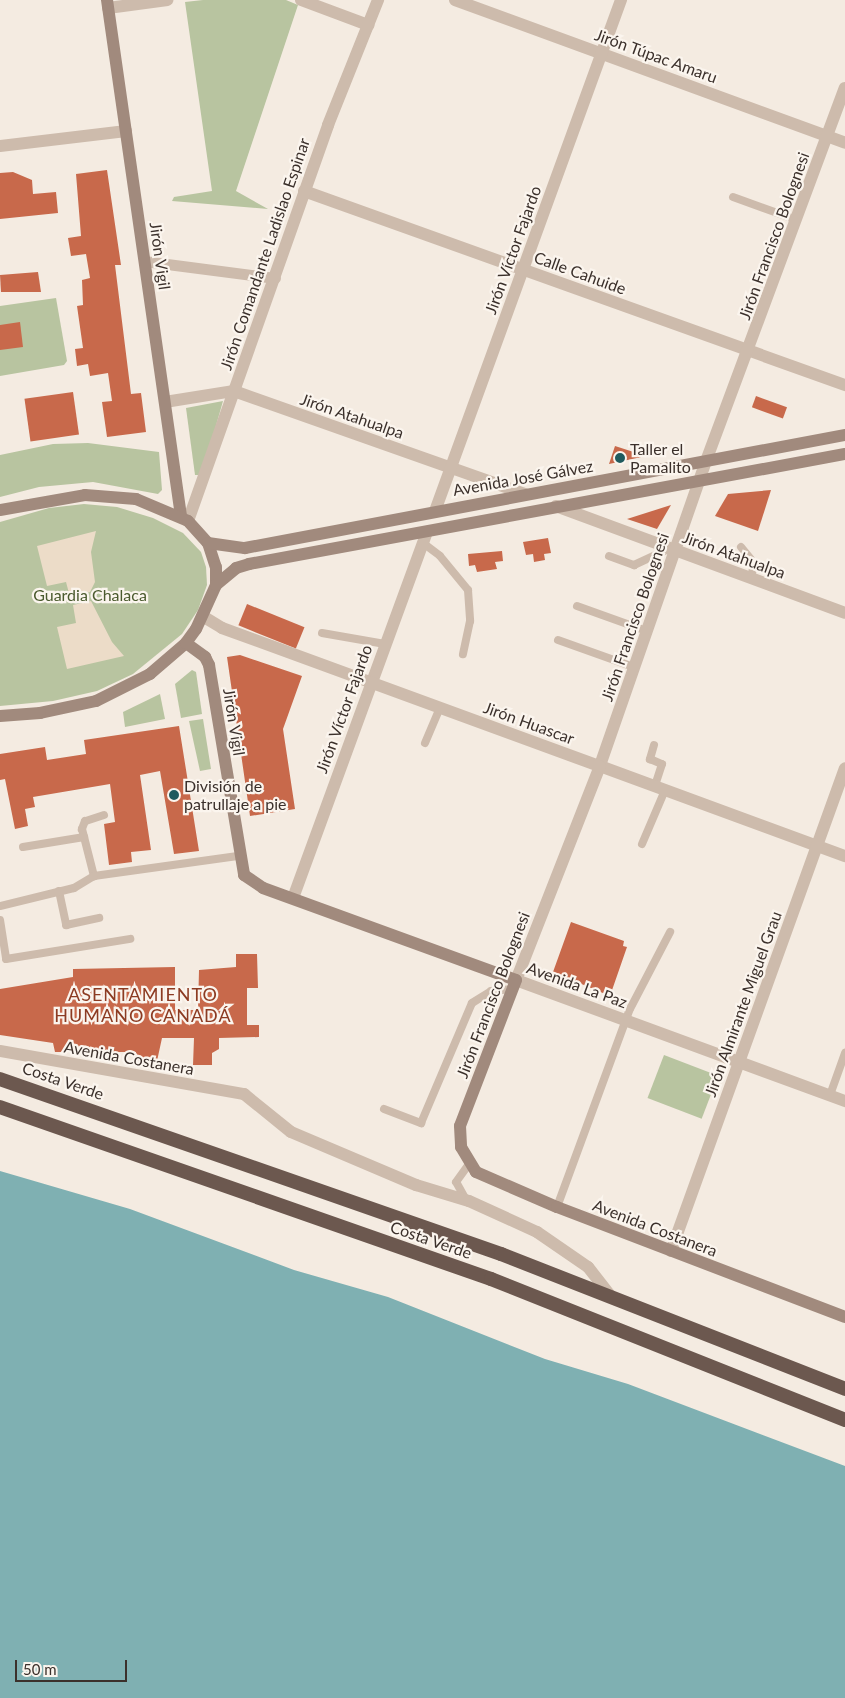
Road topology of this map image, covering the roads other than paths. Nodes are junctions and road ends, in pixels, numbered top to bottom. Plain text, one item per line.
1 (168, 0) edge
2 (301, 0) edge
3 (378, 0) edge
4 (455, 0) edge
5 (621, 0) edge
6 (107, 4) edge
7 (368, 25) junction
8 (602, 54) junction
9 (845, 88) edge
10 (126, 131) junction
11 (827, 137) junction
12 (845, 143) edge
13 (0, 146) edge
14 (304, 191) junction
15 (734, 197) dead end
16 (797, 220) junction
17 (144, 261) junction
18 (523, 269) junction
19 (275, 278) junction
20 (749, 352) junction
21 (845, 385) edge
22 (234, 391) junction
23 (165, 402) junction
24 (845, 435) edge
25 (845, 454) edge
26 (706, 461) junction
27 (451, 468) junction
28 (699, 481) junction
29 (525, 494) junction
30 (556, 506) junction
31 (0, 510) edge
32 (435, 511) junction
33 (185, 518) junction
34 (425, 537) junction
35 (208, 543) junction
36 (741, 547) dead end
37 (672, 549) junction
38 (609, 556) dead end
39 (751, 578) junction
40 (216, 585) junction
41 (577, 606) dead end
42 (845, 613) edge
43 (204, 617) junction
44 (647, 632) junction
45 (322, 633) dead end
46 (558, 640) dead end
47 (186, 643) junction
48 (385, 644) junction
49 (462, 654) dead end
50 (634, 667) junction
51 (370, 682) junction
52 (440, 708) junction
53 (0, 716) edge
54 (425, 743) dead end
55 (654, 745) dead end
56 (600, 766) junction
57 (845, 768) edge
58 (660, 788) junction
59 (104, 815) dead end
60 (84, 837) junction
61 (642, 844) dead end
62 (23, 846) dead end
63 (817, 846) junction
64 (238, 856) junction
65 (845, 856) edge
66 (94, 876) junction
67 (244, 876) joint
68 (59, 891) junction
69 (293, 898) junction
70 (0, 906) edge
71 (100, 918) dead end
72 (0, 920) edge
73 (670, 932) dead end
74 (130, 939) dead end
75 (515, 984) junction
76 (626, 1020) junction
77 (0, 1051) edge
78 (845, 1053) edge
79 (739, 1062) junction
80 (0, 1079) edge
81 (830, 1095) junction
82 (845, 1101) edge
83 (0, 1108) edge
84 (384, 1109) dead end
85 (467, 1160) junction
86 (469, 1201) junction
87 (557, 1207) junction
88 (671, 1251) junction
89 (611, 1296) junction
90 (845, 1317) edge
91 (845, 1389) edge
92 (845, 1420) edge

1 - 6 street
2 - 7 street
3 - 7 street, Jirón Comandante Ladislao Espinar
4 - 8 street, Jirón Túpac Amaru
5 - 8 street, Jirón Víctor Fajardo
6 - 10 main road, Jirón Vigil
7 - 14 street, Jirón Comandante Ladislao Espinar
8 - 11 street, Jirón Túpac Amaru
8 - 18 street, Jirón Víctor Fajardo
9 - 11 street, Jirón Francisco Bolognesi
10 - 13 street
10 - 17 main road, Jirón Vigil
11 - 12 street, Jirón Túpac Amaru
11 - 16 street, Jirón Francisco Bolognesi
14 - 18 street, Calle Cahuide
14 - 19 street, Jirón Comandante Ladislao Espinar
15 - 16 lane
16 - 20 street, Jirón Francisco Bolognesi
17 - 19 street
17 - 23 main road, Jirón Vigil
18 - 20 street, Calle Cahuide
18 - 27 street, Jirón Víctor Fajardo
19 - 22 street, Jirón Comandante Ladislao Espinar
20 - 21 street, Calle Cahuide
20 - 26 street, Jirón Francisco Bolognesi
22 - 23 street, Jirón Atahualpa
22 - 27 street, Jirón Atahualpa
22 - 33 street, Jirón Comandante Ladislao Espinar
23 - 33 main road, Jirón Vigil
24 - 26 main road, Avenida José Gálvez
25 - 28 main road, Avenida José Gálvez
26 - 28 street, Jirón Francisco Bolognesi
26 - 29 main road, Avenida José Gálvez
27 - 29 street, Jirón Atahualpa
27 - 32 street, Jirón Víctor Fajardo
28 - 30 main road, Avenida José Gálvez
28 - 37 street, Jirón Francisco Bolognesi
29 - 32 main road, Avenida José Gálvez
30 - 34 main road, Avenida José Gálvez
30 - 37 street, Jirón Atahualpa
31 - 33 main road
32 - 35 main road, Avenida José Gálvez
33 - 35 main road
34 - 40 main road, Avenida José Gálvez
34 - 48 street, Jirón Víctor Fajardo
34 - 49 lane
35 - 40 main road
36 - 39 lane
37 - 38 lane
37 - 39 street, Jirón Atahualpa
37 - 44 street, Jirón Francisco Bolognesi
39 - 42 street, Jirón Atahualpa
40 - 43 main road
41 - 44 lane
43 - 47 main road
43 - 51 street, Jirón Huascar
44 - 50 street, Jirón Francisco Bolognesi
45 - 48 lane
46 - 50 lane
47 - 53 main road
47 - 64 main road, Jirón Vigil
48 - 51 street, Jirón Víctor Fajardo
50 - 56 street, Jirón Francisco Bolognesi
51 - 52 street, Jirón Huascar
51 - 69 street, Jirón Víctor Fajardo
52 - 54 lane
52 - 56 street, Jirón Huascar
55 - 58 lane
56 - 58 street, Jirón Huascar
56 - 75 street, Jirón Francisco Bolognesi
57 - 63 street, Jirón Almirante Miguel Grau
58 - 61 lane
58 - 63 street, Jirón Huascar
59 - 60 lane
60 - 62 lane
60 - 66 lane
63 - 65 street, Jirón Huascar
63 - 79 street, Jirón Almirante Miguel Grau
64 - 66 lane
64 - 67 main road, Jirón Vigil
66 - 68 lane
67 - 69 main road, Avenida La Paz
68 - 70 lane
68 - 71 lane
69 - 75 main road, Avenida La Paz
72 - 74 lane
73 - 76 lane
75 - 76 street, Avenida La Paz
75 - 84 lane
75 - 85 main road, Jirón Francisco Bolognesi
76 - 79 street, Avenida La Paz
76 - 87 lane
77 - 86 street, Avenida Costanera
78 - 81 lane
79 - 81 street, Avenida La Paz
79 - 88 street, Jirón Almirante Miguel Grau
80 - 89 highway, Costa Verde
81 - 82 street, Avenida La Paz
83 - 92 highway, Costa Verde
85 - 86 lane
85 - 87 main road, Avenida Costanera
86 - 89 street
87 - 88 main road, Avenida Costanera
88 - 90 main road, Avenida Costanera
89 - 91 highway, Costa Verde

